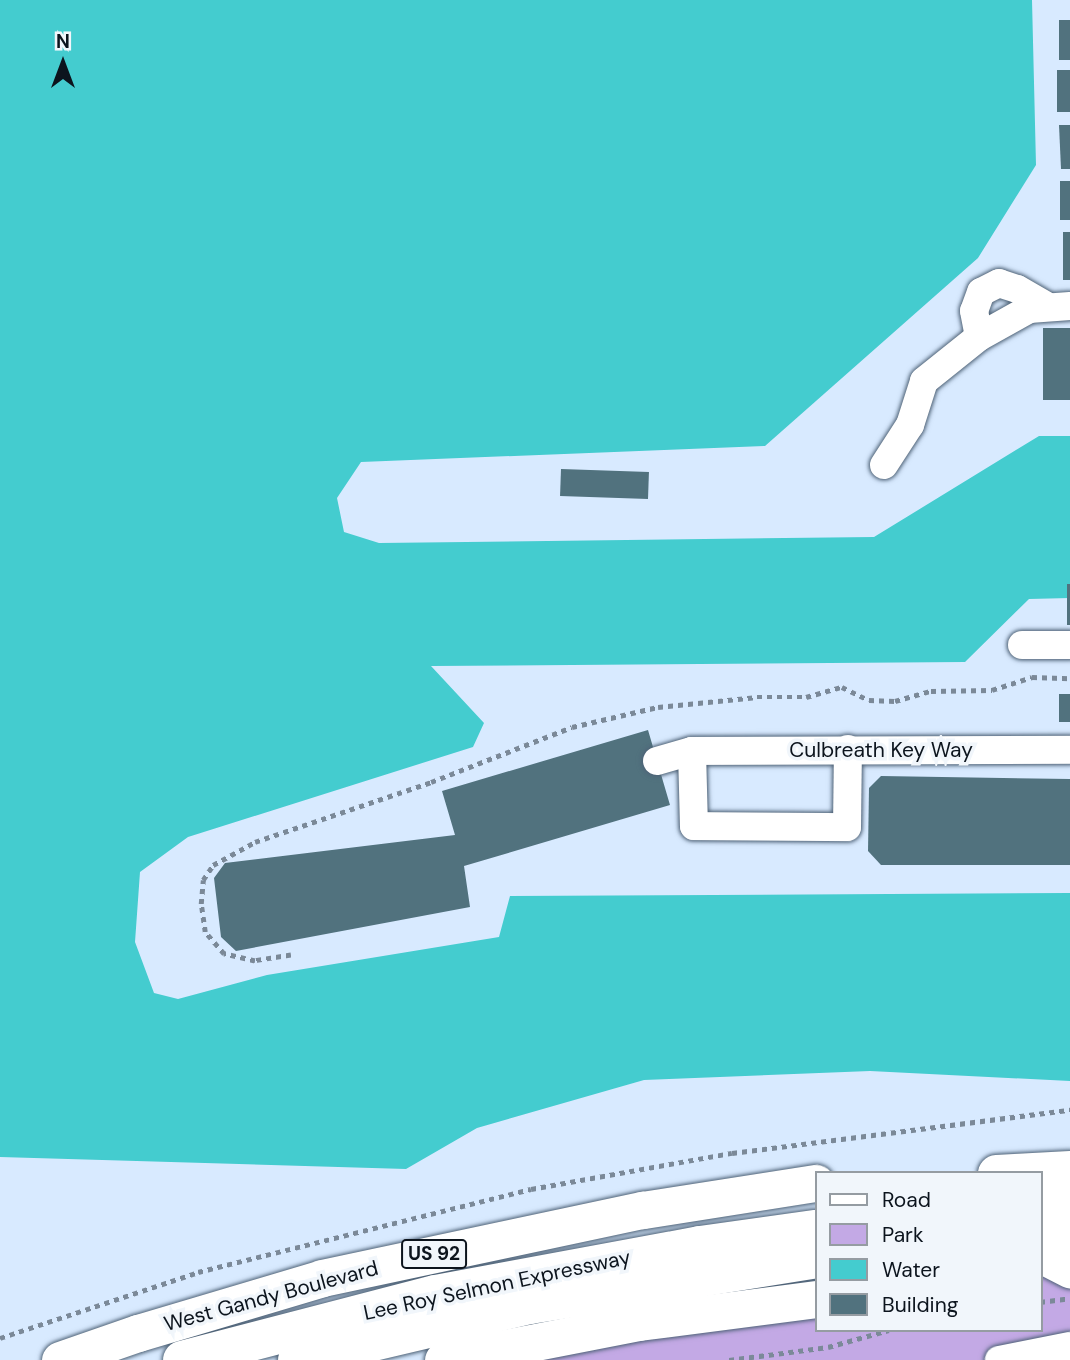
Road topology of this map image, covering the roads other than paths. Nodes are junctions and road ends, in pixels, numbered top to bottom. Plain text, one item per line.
1 (1058, 306) edge
2 (979, 337) junction
3 (884, 465) dead end
4 (1022, 645) dead end
5 (1070, 645) edge
6 (848, 749) junction
7 (1070, 750) edge
8 (692, 751) junction
9 (657, 761) dead end
10 (1070, 1171) edge
11 (1042, 1172) edge
12 (814, 1183) edge
13 (1042, 1190) edge
14 (1070, 1206) edge
15 (1042, 1208) edge
16 (814, 1229) edge
17 (1070, 1235) edge
18 (1042, 1237) edge
19 (1042, 1255) edge
20 (814, 1259) edge
21 (1070, 1271) edge
22 (1042, 1276) edge
23 (814, 1298) edge
24 (1070, 1346) edge
25 (60, 1360) edge
26 (182, 1360) edge
27 (297, 1360) edge
28 (443, 1360) edge
29 (999, 1360) edge

1 - 2 street
1 - 2 street
2 - 3 street
4 - 5 street
6 - 7 street, Culbreath Key Way
6 - 8 street, Culbreath Key Way
6 - 8 street
8 - 9 street, Culbreath Key Way
10 - 11 main road
10 - 13 main road
12 - 25 main road, West Gandy Boulevard / US 92
14 - 15 highway
16 - 26 highway, Lee Roy Selmon Expressway
17 - 18 highway
19 - 21 main road
20 - 27 highway, Lee Roy Selmon Expressway
21 - 22 main road
23 - 28 main road
24 - 29 street

